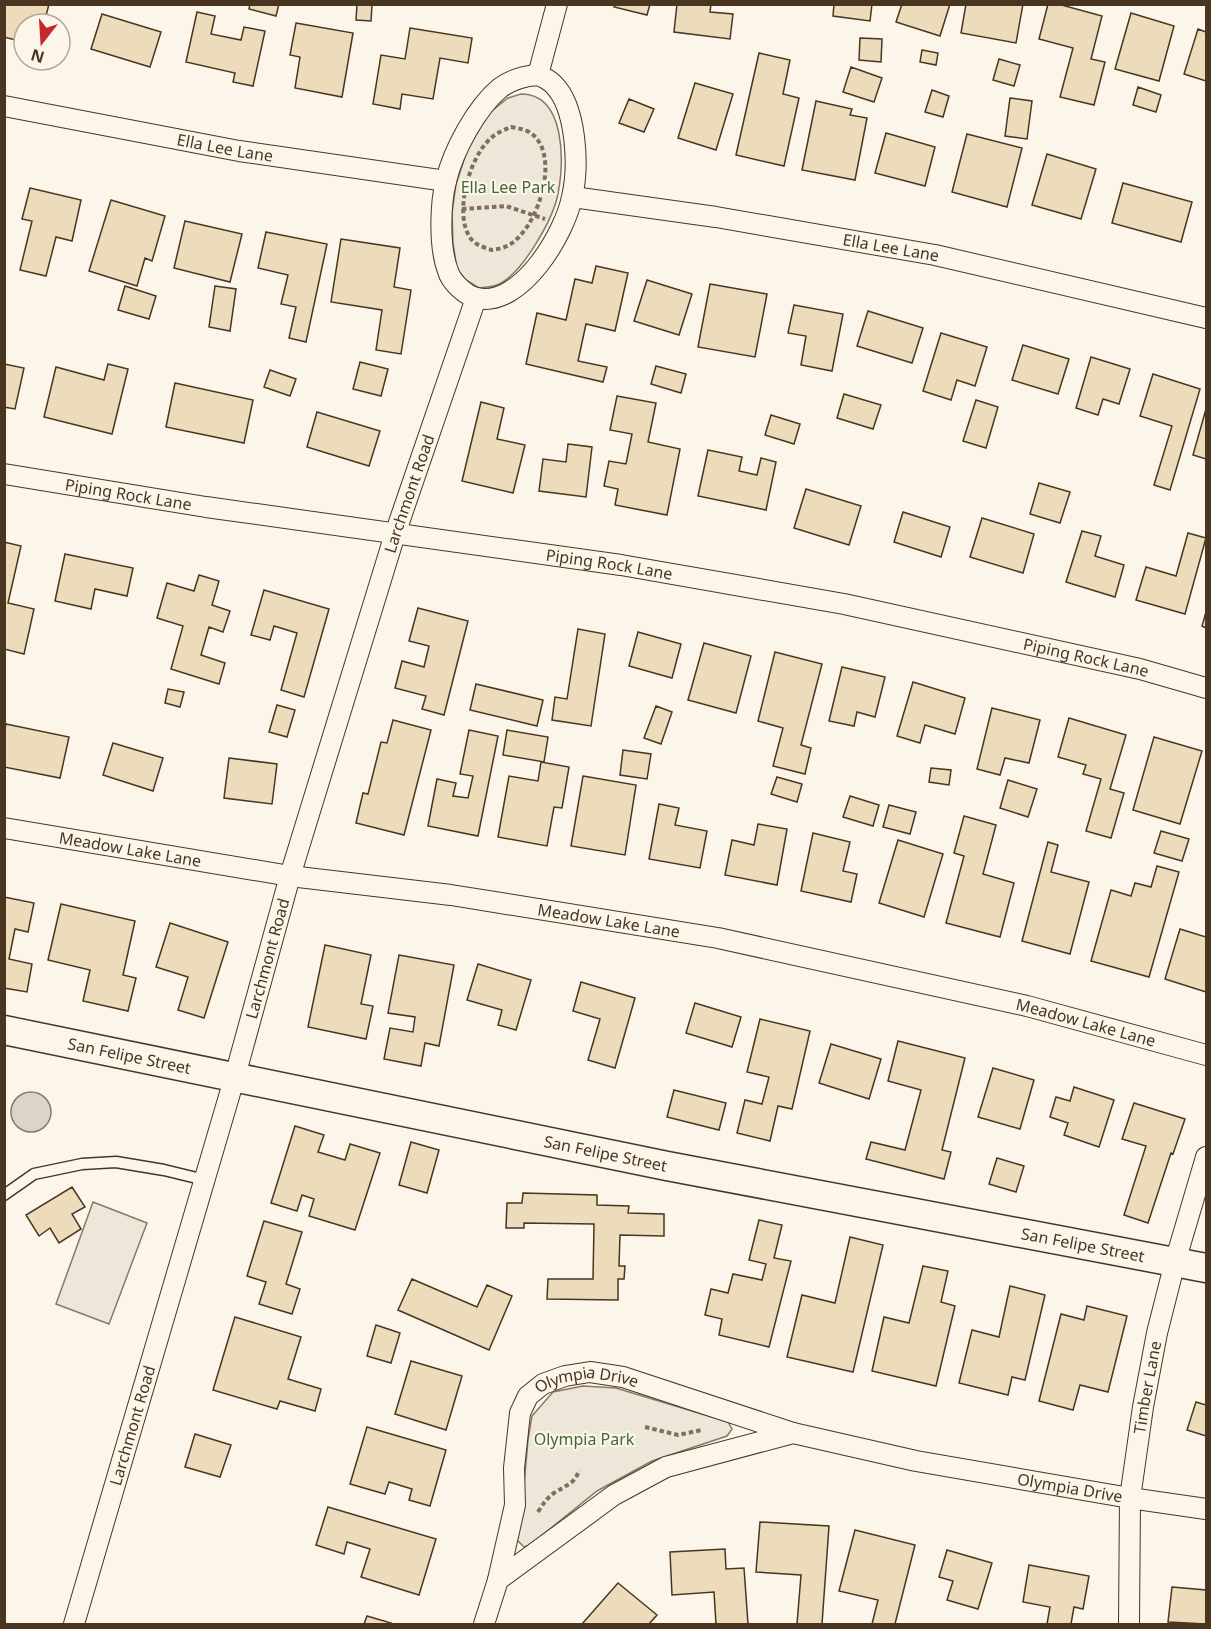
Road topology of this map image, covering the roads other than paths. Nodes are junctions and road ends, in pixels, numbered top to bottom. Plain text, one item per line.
1 (557, 4) edge
2 (538, 75) junction
3 (4, 106) edge
4 (446, 181) junction
5 (573, 197) junction
6 (476, 298) junction
7 (1206, 318) edge
8 (4, 474) edge
9 (395, 534) junction
10 (1206, 688) edge
11 (4, 828) edge
12 (290, 876) junction
13 (4, 1030) edge
14 (1206, 1055) edge
15 (235, 1076) junction
16 (1206, 1157) edge
17 (205, 1180) junction
18 (4, 1195) edge
19 (1175, 1262) junction
20 (1206, 1268) edge
21 (793, 1433) junction
22 (1130, 1498) junction
23 (1206, 1509) edge
24 (498, 1580) junction
25 (74, 1624) edge
26 (484, 1624) edge
27 (1129, 1624) edge

1 - 2 street
2 - 4 street
2 - 5 street
3 - 4 street, Ella Lee Lane
4 - 6 street
5 - 6 street
5 - 7 street, Ella Lee Lane
6 - 9 street, Larchmont Road
8 - 9 street, Piping Rock Lane
9 - 10 street, Piping Rock Lane
9 - 12 street, Larchmont Road
11 - 12 street, Meadow Lake Lane
12 - 14 street, Meadow Lake Lane
12 - 15 street, Larchmont Road
13 - 15 main road, San Felipe Street
15 - 17 street, Larchmont Road
15 - 19 main road, San Felipe Street
16 - 19 street, Timber Lane
17 - 18 lane
17 - 25 street, Larchmont Road
19 - 20 main road, San Felipe Street
19 - 22 street, Timber Lane
21 - 22 street, Olympia Drive
21 - 24 street, Olympia Drive
21 - 24 street, Olympia Drive
22 - 23 street, Olympia Drive
22 - 27 street, Timber Lane
24 - 26 street, Olympia Drive

